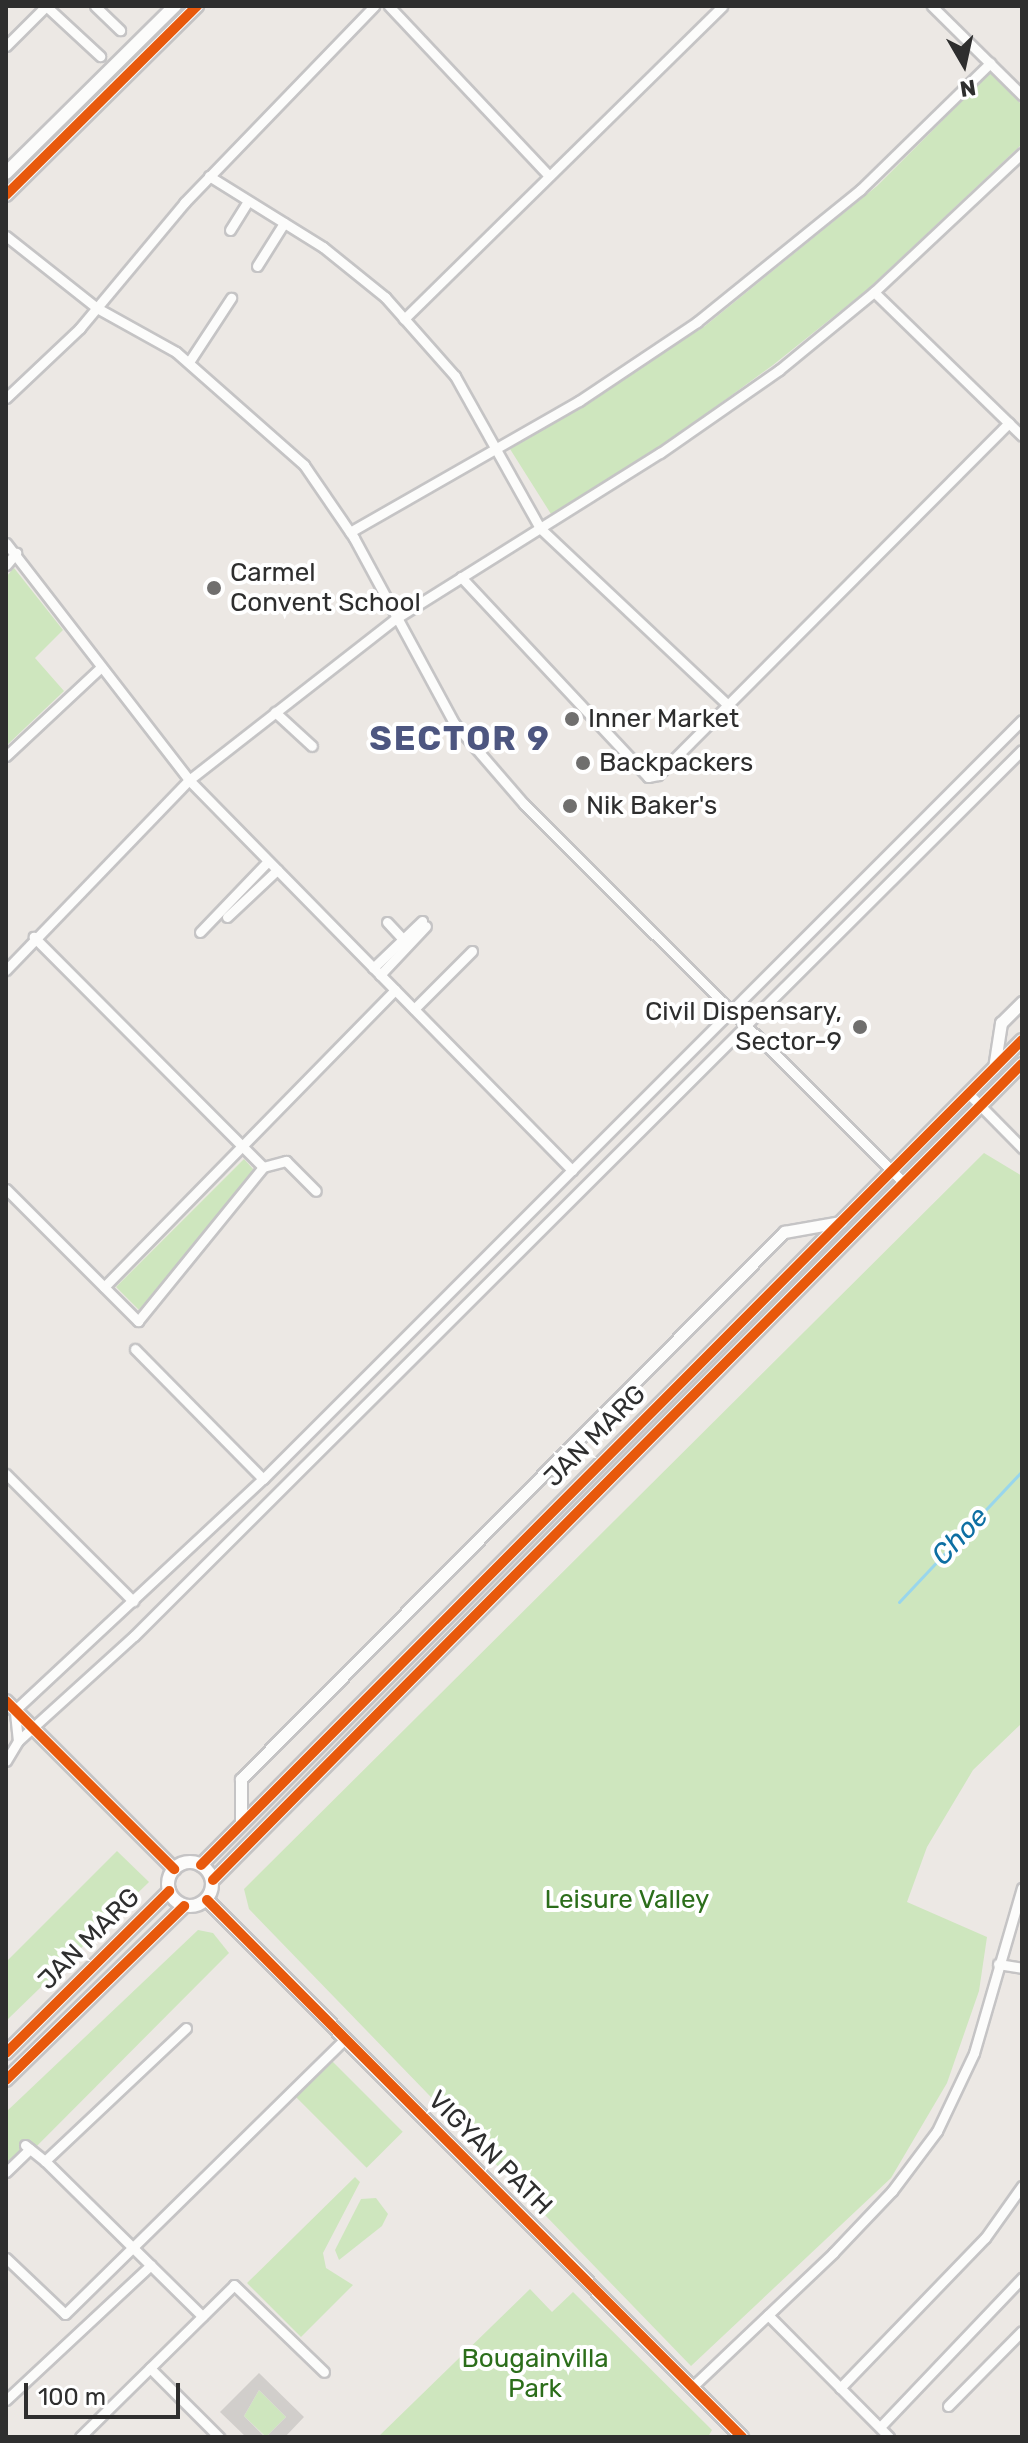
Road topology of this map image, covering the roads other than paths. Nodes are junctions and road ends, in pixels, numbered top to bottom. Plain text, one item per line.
1 (95, 6) edge
2 (175, 6) edge
3 (197, 6) edge
4 (374, 6) edge
5 (389, 6) edge
6 (722, 6) edge
7 (932, 6) edge
8 (120, 30) dead end
9 (8, 40) edge
10 (100, 56) dead end
11 (990, 63) junction
12 (1022, 95) edge
13 (1022, 153) edge
14 (6, 173) edge
15 (209, 176) junction
16 (549, 176) junction
17 (6, 195) edge
18 (248, 201) junction
19 (284, 223) junction
20 (230, 230) dead end
21 (6, 236) edge
22 (257, 266) dead end
23 (874, 292) junction
24 (231, 298) dead end
25 (97, 308) junction
26 (404, 319) junction
27 (189, 362) junction
28 (6, 398) edge
29 (1009, 423) junction
30 (1022, 436) edge
31 (498, 450) junction
32 (540, 528) junction
33 (350, 532) junction
34 (6, 543) edge
35 (16, 553) junction
36 (6, 565) edge
37 (461, 577) junction
38 (395, 619) junction
39 (101, 667) junction
40 (728, 705) junction
41 (275, 712) junction
42 (1022, 720) edge
43 (312, 746) dead end
44 (1022, 750) edge
45 (6, 756) edge
46 (189, 780) junction
47 (268, 861) junction
48 (277, 870) junction
49 (227, 917) dead end
50 (387, 922) dead end
51 (200, 932) dead end
52 (34, 937) junction
53 (403, 939) junction
54 (472, 951) dead end
55 (6, 970) edge
56 (377, 971) junction
57 (395, 990) junction
58 (1022, 1002) edge
59 (414, 1009) junction
60 (733, 1009) junction
61 (748, 1024) junction
62 (1022, 1040) edge
63 (1022, 1064) edge
64 (994, 1068) junction
65 (969, 1094) junction
66 (980, 1106) junction
67 (242, 1144) junction
68 (1022, 1148) edge
69 (263, 1167) junction
70 (572, 1170) junction
71 (892, 1170) junction
72 (904, 1183) junction
73 (6, 1189) edge
74 (316, 1191) dead end
75 (841, 1222) junction
76 (104, 1287) junction
77 (135, 1349) dead end
78 (6, 1474) edge
79 (263, 1479) junction
80 (133, 1601) junction
81 (11, 1705) edge
82 (35, 1731) junction
83 (18, 1741) junction
84 (6, 1761) edge
85 (241, 1822) junction
86 (201, 1865) junction
87 (174, 1869) junction
88 (213, 1880) junction
89 (1022, 1888) edge
90 (169, 1891) junction
91 (207, 1900) junction
92 (184, 1906) junction
93 (998, 1964) junction
94 (1022, 1968) edge
95 (186, 2028) dead end
96 (345, 2039) junction
97 (6, 2053) edge
98 (6, 2080) edge
99 (45, 2161) junction
100 (6, 2172) edge
101 (1022, 2186) edge
102 (132, 2247) junction
103 (6, 2256) edge
104 (151, 2265) junction
105 (1022, 2278) edge
106 (768, 2315) junction
107 (202, 2316) junction
108 (1022, 2331) edge
109 (150, 2368) junction
110 (324, 2372) dead end
111 (692, 2387) junction
112 (840, 2388) junction
113 (6, 2400) edge
114 (948, 2406) dead end
115 (880, 2427) junction
116 (737, 2435) edge
117 (80, 2437) edge
118 (219, 2437) edge
119 (889, 2437) edge

1 - 8 street
2 - 14 main road
3 - 17 main road
4 - 15 street
5 - 16 street
6 - 16 street
7 - 11 street
9 - 10 street
11 - 12 street
11 - 31 street
13 - 23 street
15 - 18 street
15 - 25 street
16 - 26 street
18 - 19 street
18 - 20 street
19 - 22 street
19 - 26 street
21 - 25 street
23 - 29 street
23 - 32 street
24 - 27 street
25 - 27 street
25 - 28 street
26 - 31 street
27 - 33 street
29 - 30 street
29 - 40 street
31 - 32 street
31 - 33 street
32 - 37 street
32 - 40 street
33 - 38 street
34 - 35 street
35 - 36 street
35 - 39 street
37 - 38 street
37 - 40 street
38 - 41 street
38 - 60 street
39 - 45 street
39 - 46 street
41 - 43 street
41 - 46 street
42 - 60 street
44 - 61 street
46 - 47 street
46 - 52 street
47 - 48 street
47 - 51 street
48 - 49 street
48 - 56 street
50 - 53 street
52 - 55 street
52 - 67 street
53 - 56 street
53 - 56 street
54 - 59 street
56 - 57 street
57 - 59 street
57 - 67 street
58 - 64 street
59 - 70 street
60 - 61 street
60 - 70 street
61 - 71 street
61 - 82 street
62 - 64 main road, JAN MARG
63 - 66 main road, JAN MARG
64 - 65 main road, JAN MARG
65 - 66 street
65 - 71 main road, JAN MARG
66 - 68 street
66 - 72 main road, JAN MARG
67 - 69 street
67 - 76 street
69 - 74 street
69 - 76 street
70 - 79 street
71 - 72 street
71 - 75 main road, JAN MARG
72 - 88 main road, JAN MARG
73 - 76 street
75 - 85 main road, JAN MARG
75 - 85 street
77 - 79 street
78 - 80 street
79 - 80 street
80 - 81 street
81 - 82 main road
81 - 83 street
82 - 83 street
82 - 87 main road
83 - 84 street
85 - 86 main road, JAN MARG
86 - 87 main road
86 - 88 main road
87 - 90 main road
88 - 91 main road
89 - 93 street
90 - 92 main road
90 - 97 main road, JAN MARG
91 - 92 main road
91 - 96 main road, VIGYAN PATH
92 - 98 main road, JAN MARG
93 - 94 street
93 - 106 street
95 - 99 street
96 - 102 street
96 - 111 main road, VIGYAN PATH
99 - 100 street
99 - 102 street
101 - 112 street
102 - 103 street
102 - 104 street
104 - 107 street
104 - 113 street
105 - 115 street
106 - 111 street
106 - 112 street
107 - 109 street
107 - 110 street
108 - 114 street
109 - 117 street
109 - 118 street
111 - 116 main road, VIGYAN PATH
112 - 115 street
115 - 119 street

